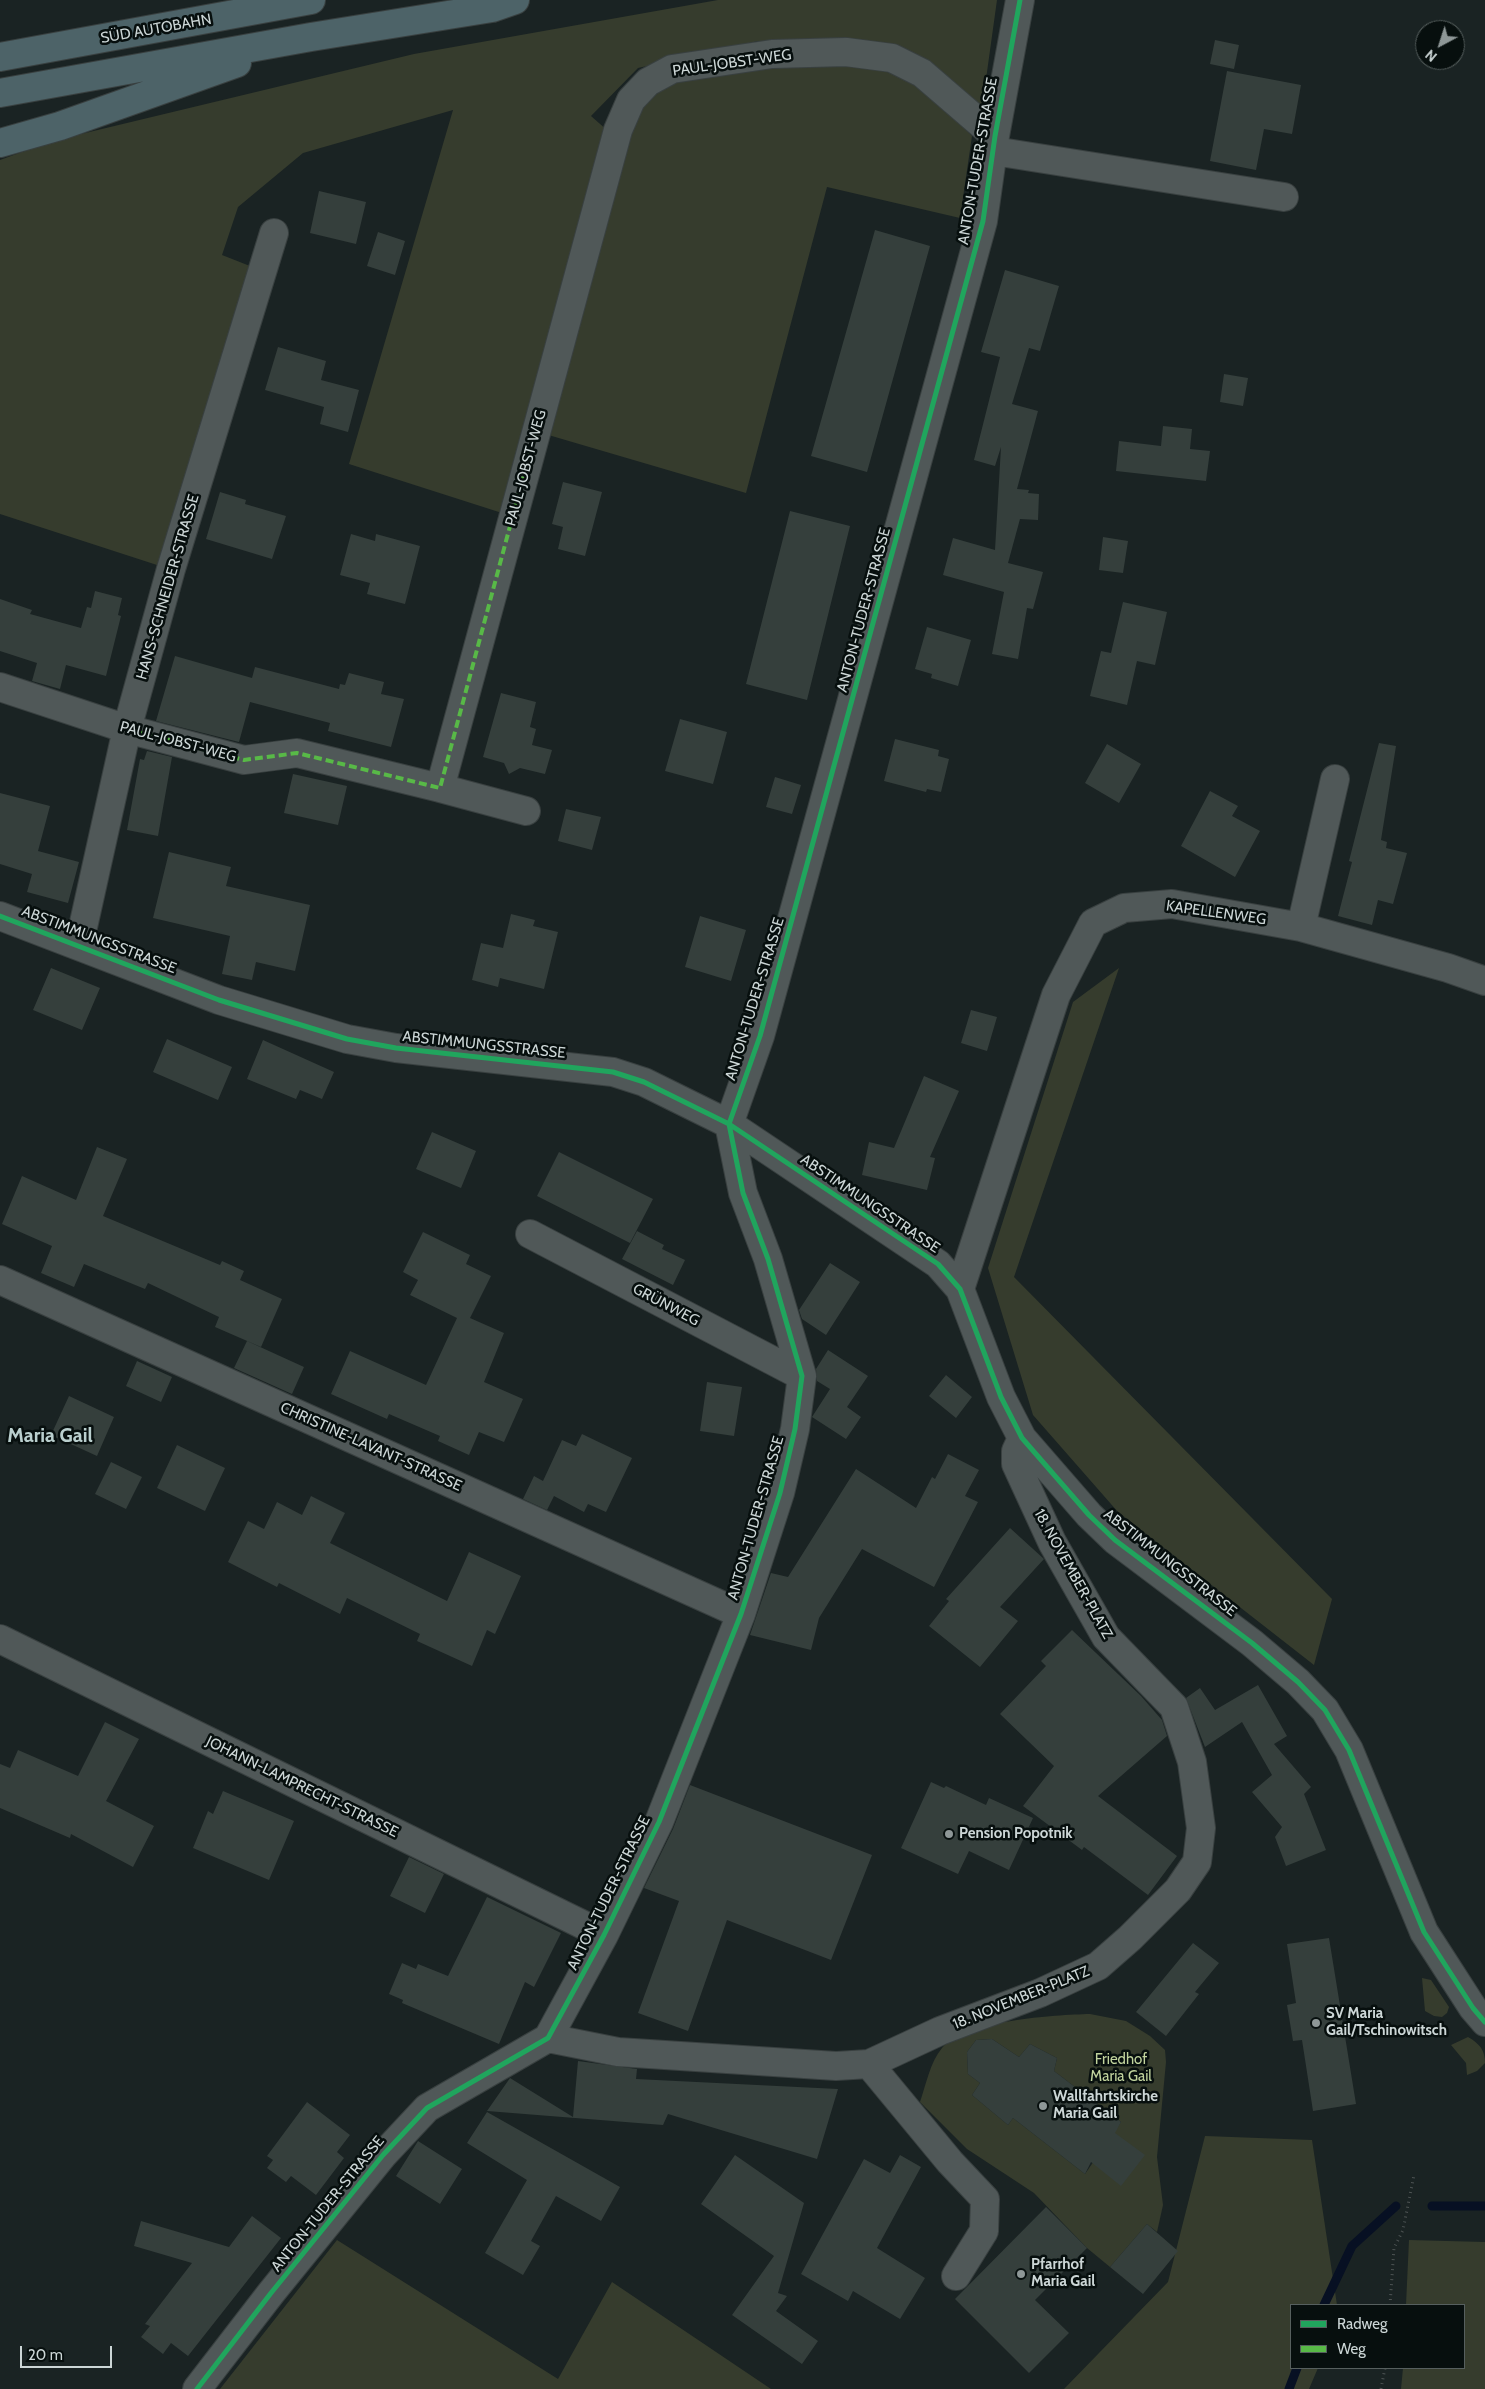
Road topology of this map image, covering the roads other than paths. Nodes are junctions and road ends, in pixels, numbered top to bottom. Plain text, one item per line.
1 (311, 0) edge
2 (515, 0) edge
3 (1020, 0) edge
4 (311, 37) junction
5 (0, 57) edge
6 (0, 93) edge
7 (0, 143) edge
8 (994, 143) junction
9 (1284, 198) dead end
10 (274, 233) dead end
11 (0, 686) edge
12 (127, 729) junction
13 (1335, 779) dead end
14 (440, 788) junction
15 (526, 811) dead end
16 (0, 916) edge
17 (1301, 927) junction
18 (79, 945) junction
19 (1485, 981) edge
20 (729, 1124) junction
21 (530, 1234) dead end
22 (0, 1280) edge
23 (960, 1289) junction
24 (802, 1376) junction
25 (1022, 1438) junction
26 (741, 1614) junction
27 (0, 1640) edge
28 (604, 1935) junction
29 (1485, 2022) edge
30 (548, 2038) junction
31 (869, 2064) junction
32 (956, 2276) dead end
33 (198, 2389) edge

1 - 5 highway, SÜD AUTOBAHN
2 - 4 highway
3 - 8 street, ANTON-TUDER-STRASSE
4 - 6 highway
4 - 7 highway
8 - 9 street, ANTON-TUDER-STRASSE
8 - 14 street, PAUL-JOBST-WEG
8 - 20 street, ANTON-TUDER-STRASSE
10 - 12 street, HANS-SCHNEIDER-STRASSE
11 - 12 street, PAUL-JOBST-WEG
12 - 14 street, PAUL-JOBST-WEG
12 - 18 street, HANS-SCHNEIDER-STRASSE
13 - 17 street
14 - 15 street
16 - 18 street, ABSTIMMUNGSSTRASSE
17 - 19 street, KAPELLENWEG
17 - 23 street, KAPELLENWEG
18 - 20 street, ABSTIMMUNGSSTRASSE
20 - 23 street, ABSTIMMUNGSSTRASSE
20 - 24 street, ANTON-TUDER-STRASSE
21 - 24 street, GRÜNWEG
22 - 26 street, CHRISTINE-LAVANT-STRASSE
23 - 25 street, ABSTIMMUNGSSTRASSE
24 - 26 street, ANTON-TUDER-STRASSE
25 - 29 street, ABSTIMMUNGSSTRASSE
25 - 31 street, 18. NOVEMBER-PLATZ
26 - 28 street, ANTON-TUDER-STRASSE
27 - 28 street, JOHANN-LAMPRECHT-STRASSE
28 - 30 street, ANTON-TUDER-STRASSE
30 - 31 street, 18. NOVEMBER-PLATZ
30 - 33 street, ANTON-TUDER-STRASSE
31 - 32 street

